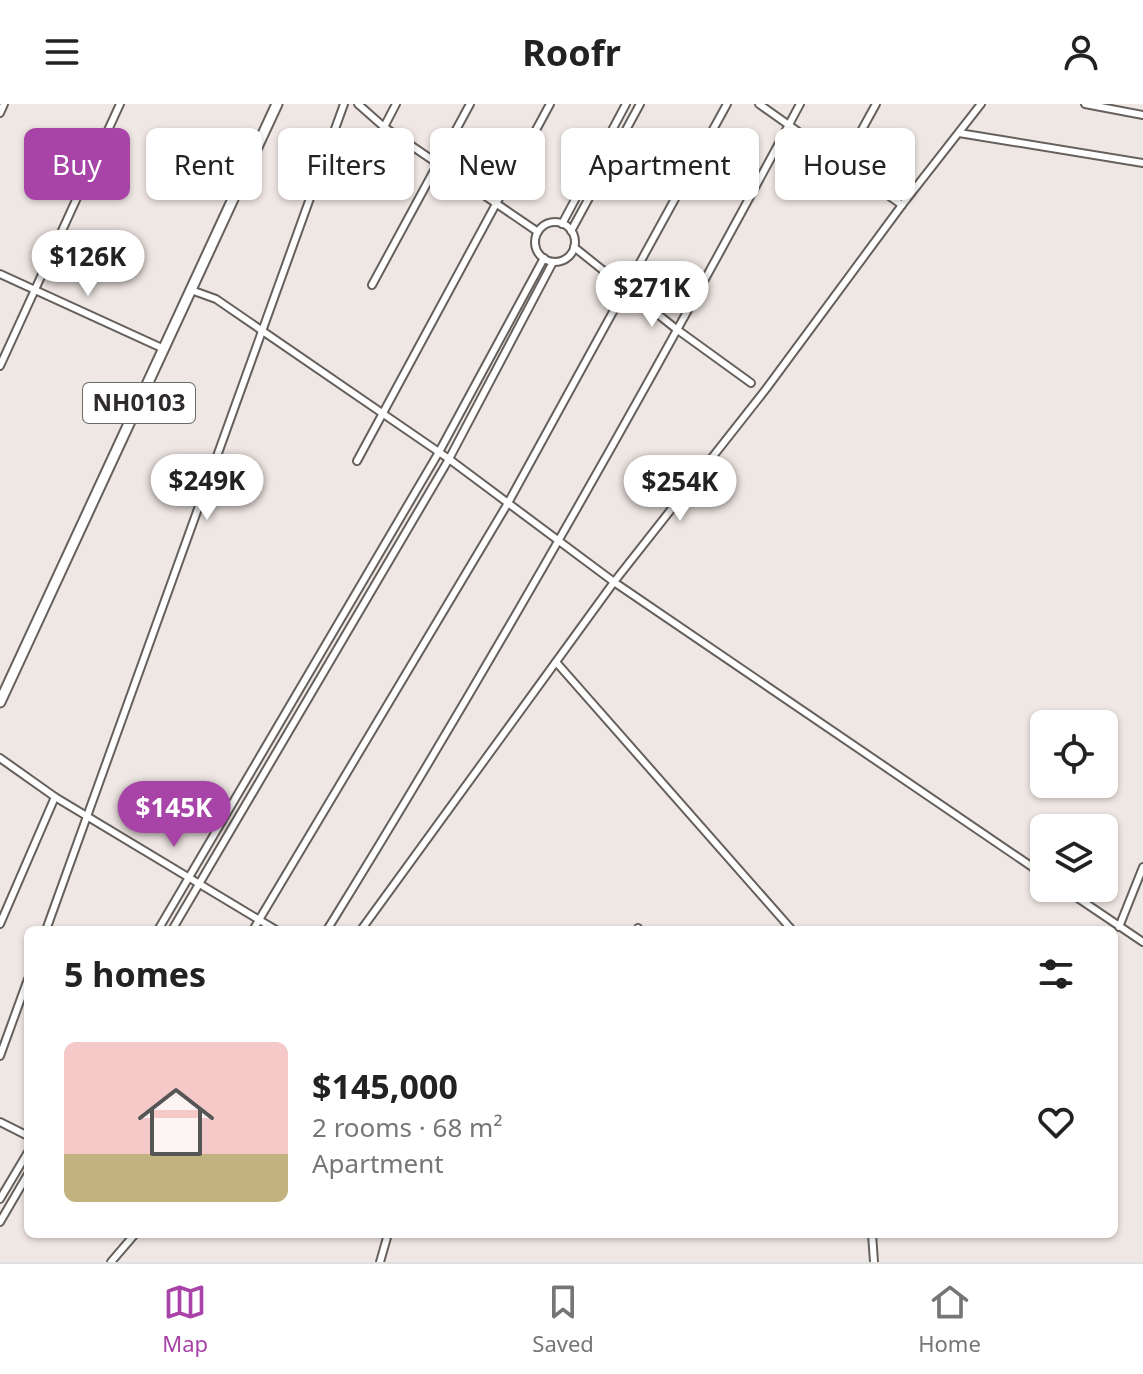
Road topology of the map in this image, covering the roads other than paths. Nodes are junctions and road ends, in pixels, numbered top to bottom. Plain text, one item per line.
1 (4, 104) edge
2 (120, 104) edge
3 (277, 104) edge
4 (344, 104) edge
5 (358, 104) edge
6 (396, 104) edge
7 (470, 104) edge
8 (550, 104) edge
9 (626, 104) edge
10 (640, 104) edge
11 (727, 104) edge
12 (759, 104) edge
13 (800, 104) edge
14 (876, 104) edge
15 (981, 104) edge
16 (1085, 104) edge
17 (0, 113) edge
18 (1143, 115) edge
19 (788, 126) junction
20 (384, 127) junction
21 (457, 128) edge
22 (791, 128) edge
23 (863, 128) edge
24 (959, 133) junction
25 (430, 158) edge
26 (1143, 163) edge
27 (430, 176) edge
28 (492, 200) edge
29 (895, 200) edge
30 (497, 203) junction
31 (902, 205) junction
32 (562, 224) junction
33 (571, 231) junction
34 (538, 232) junction
35 (574, 247) junction
36 (544, 258) junction
37 (553, 262) junction
38 (0, 274) edge
39 (372, 285) dead end
40 (625, 289) junction
41 (35, 290) junction
42 (191, 290) junction
43 (675, 328) junction
44 (262, 332) junction
45 (164, 349) junction
46 (0, 366) edge
47 (751, 383) dead end
48 (383, 413) junction
49 (439, 452) junction
50 (449, 459) junction
51 (357, 461) dead end
52 (508, 503) junction
53 (558, 540) junction
54 (614, 582) junction
55 (556, 662) junction
56 (0, 702) edge
57 (0, 758) edge
58 (55, 797) junction
59 (87, 816) junction
60 (1030, 865) edge
61 (1143, 867) edge
62 (189, 876) junction
63 (200, 883) junction
64 (1083, 902) edge
65 (259, 919) junction
66 (0, 924) edge
67 (47, 926) edge
68 (160, 926) edge
69 (174, 926) edge
70 (255, 926) edge
71 (270, 926) edge
72 (329, 926) edge
73 (364, 926) edge
74 (788, 926) edge
75 (1118, 926) edge
76 (1119, 927) joint
77 (1143, 942) edge
78 (24, 990) edge
79 (0, 1056) edge
80 (0, 1122) edge
81 (24, 1134) edge
82 (24, 1159) edge
83 (24, 1181) edge
84 (0, 1199) edge
85 (0, 1222) edge
86 (132, 1238) edge
87 (387, 1238) edge
88 (872, 1238) edge
89 (111, 1262) edge
90 (380, 1262) edge
91 (874, 1262) edge

1 - 17 street
2 - 41 street
3 - 42 highway, NH0103
4 - 44 street
5 - 20 street
6 - 20 street
7 - 21 street
8 - 30 street
9 - 32 street
10 - 33 street
11 - 40 street
12 - 19 street
13 - 19 street
14 - 23 street
15 - 24 street
16 - 18 street
19 - 22 street
19 - 43 street
20 - 25 street
24 - 26 street
24 - 31 street
27 - 39 street
28 - 30 street
29 - 31 street
30 - 34 street
30 - 48 street
31 - 54 street
32 - 33 street
32 - 34 street
33 - 35 street
34 - 36 street
35 - 37 street
35 - 40 street
36 - 37 street
36 - 49 street
37 - 50 street
38 - 41 street
40 - 43 street
40 - 52 street
41 - 45 street
41 - 46 street
42 - 44 street
42 - 45 highway, NH0103
43 - 47 street
43 - 53 street
44 - 48 street
44 - 59 street
45 - 56 highway, NH0103
48 - 49 street
48 - 51 street
49 - 50 street
49 - 62 street
50 - 52 street
50 - 63 street
52 - 53 street
52 - 65 street
53 - 54 street
53 - 72 street
54 - 55 street
54 - 60 street
55 - 73 street
55 - 74 street
57 - 58 street
58 - 59 street
58 - 66 street
59 - 62 street
59 - 67 street
61 - 76 street
62 - 63 street
62 - 68 street
63 - 65 street
63 - 69 street
64 - 75 street
65 - 70 street
65 - 71 street
76 - 77 street
78 - 79 street
80 - 81 street
82 - 84 street
83 - 85 street
86 - 89 street
87 - 90 street
88 - 91 street

